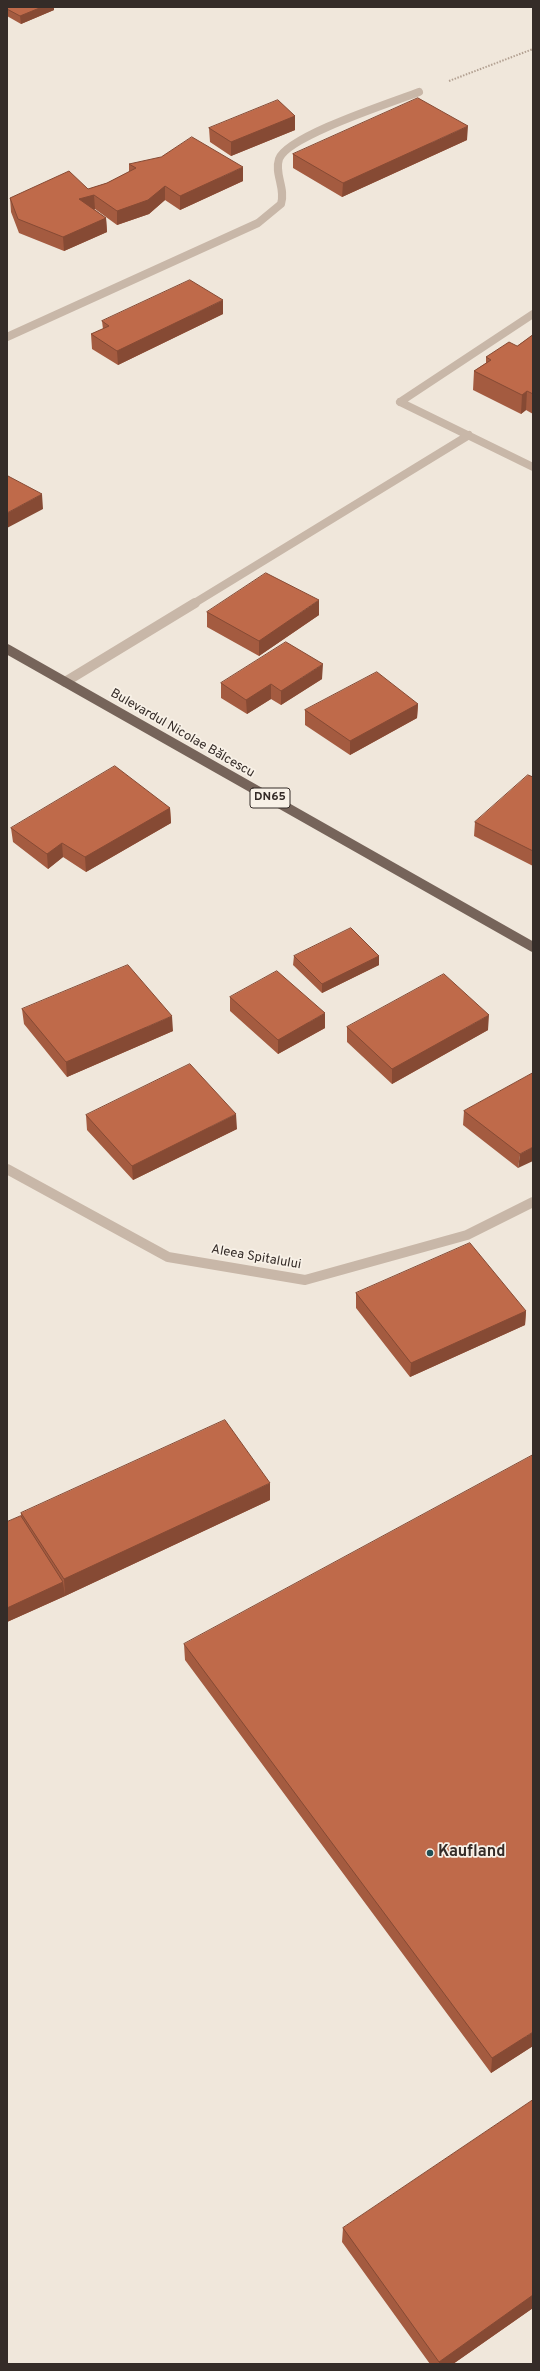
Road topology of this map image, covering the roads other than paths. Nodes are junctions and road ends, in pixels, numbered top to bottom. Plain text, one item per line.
1 (419, 92) road end
2 (533, 314) edge
3 (7, 337) edge
4 (469, 436) junction
5 (533, 467) edge
6 (7, 649) edge
7 (66, 682) junction
8 (533, 947) edge
9 (7, 1169) edge
10 (533, 1202) edge

1 - 3 street
2 - 4 street
4 - 5 street
4 - 7 street
6 - 7 main road, Bulevardul Nicolae Bălcescu / DN65
7 - 8 main road, Bulevardul Nicolae Bălcescu / DN65
9 - 10 street, Aleea Spitalului

